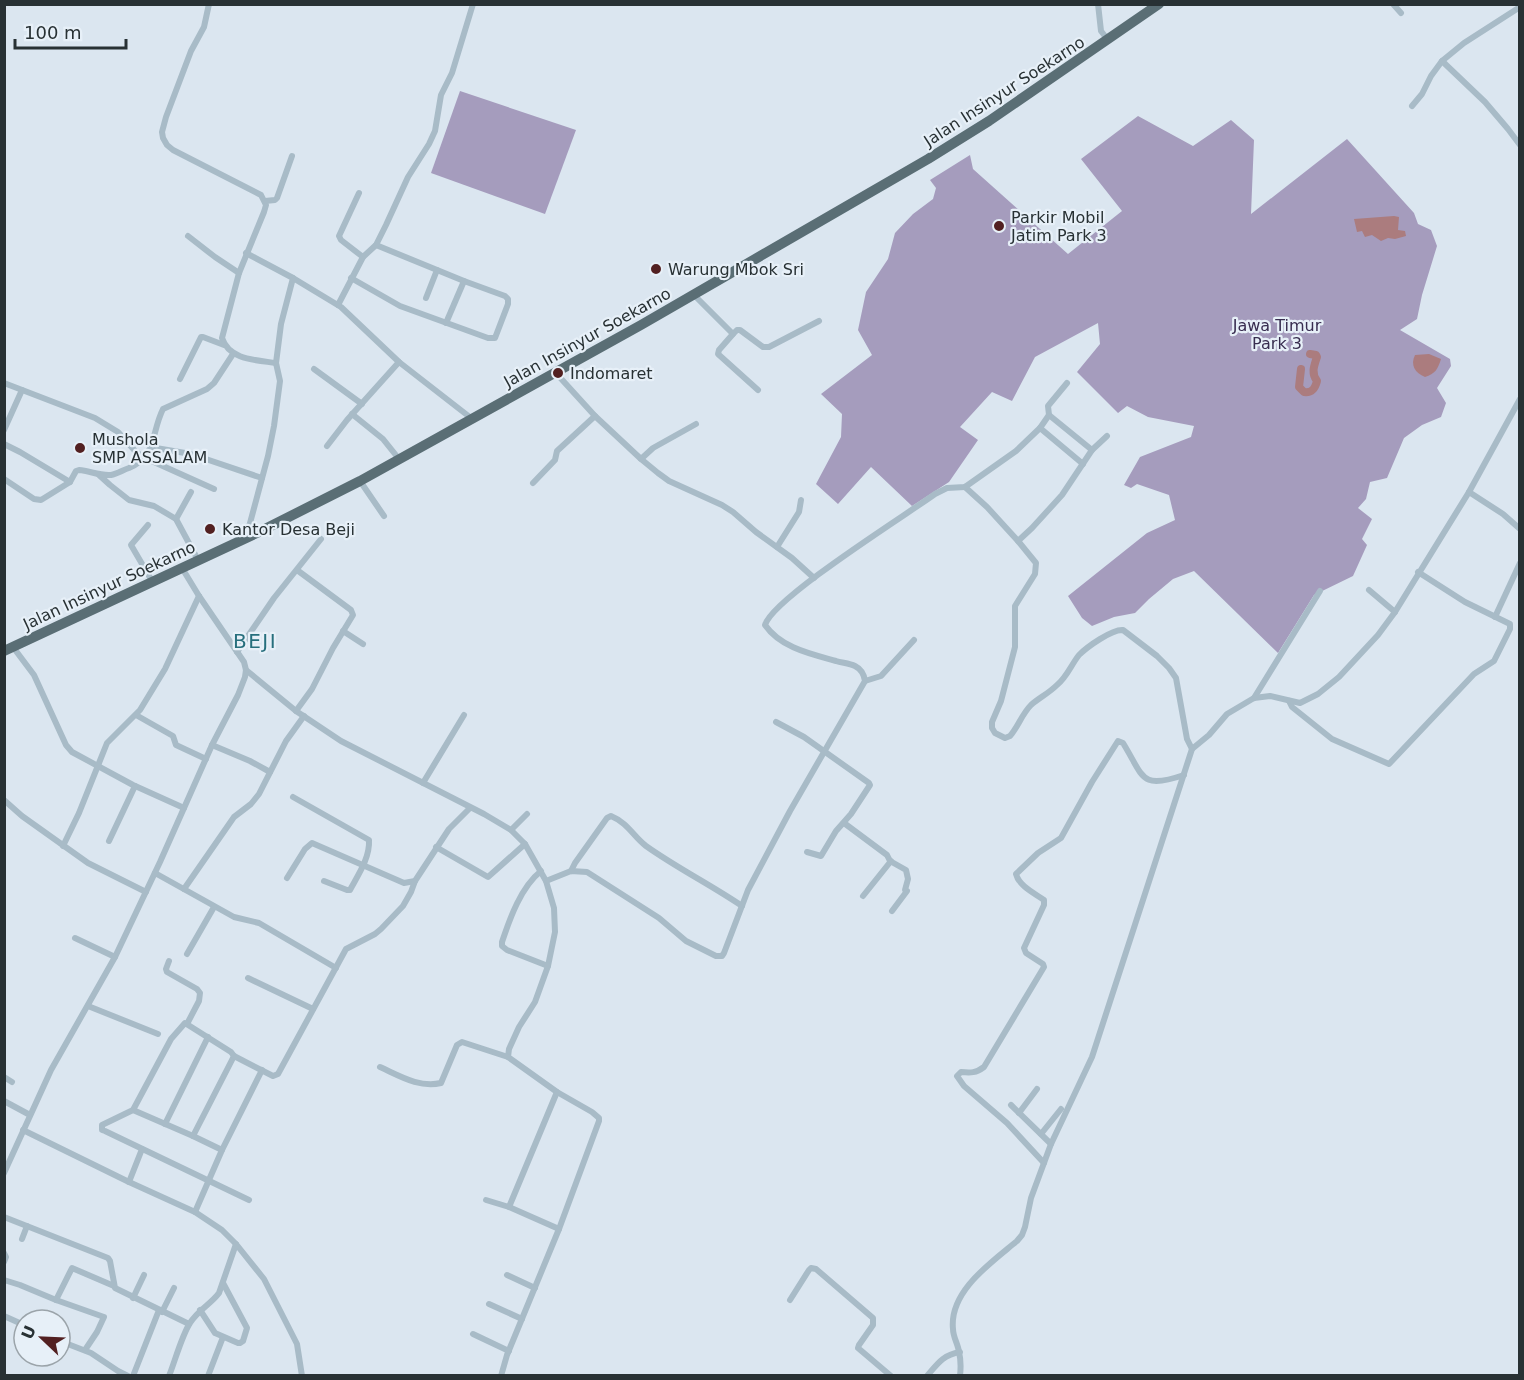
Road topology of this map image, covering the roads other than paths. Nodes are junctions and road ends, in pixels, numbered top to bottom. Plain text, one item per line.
1 (209, 4) edge
2 (473, 4) edge
3 (1098, 4) edge
4 (1159, 4) edge
5 (1393, 4) edge
6 (1520, 7) edge
7 (1401, 13) dead end
8 (1108, 40) junction
9 (1442, 61) junction
10 (1412, 106) dead end
11 (1520, 145) edge
12 (292, 156) dead end
13 (358, 193) dead end
14 (265, 201) junction
15 (188, 236) dead end
16 (376, 245) junction
17 (246, 253) junction
18 (363, 257) junction
19 (437, 270) junction
20 (239, 273) junction
21 (293, 278) junction
22 (351, 278) junction
23 (464, 281) junction
24 (694, 295) junction
25 (426, 298) dead end
26 (338, 305) junction
27 (819, 321) dead end
28 (446, 323) junction
29 (733, 334) junction
30 (225, 345) junction
31 (233, 354) junction
32 (399, 362) junction
33 (276, 363) junction
34 (314, 369) dead end
35 (555, 372) junction
36 (180, 379) dead end
37 (4, 382) edge
38 (1067, 382) dead end
39 (22, 390) junction
40 (758, 390) dead end
41 (1520, 399) edge
42 (362, 404) junction
43 (352, 414) junction
44 (1049, 415) junction
45 (595, 416) junction
46 (471, 418) junction
47 (696, 424) dead end
48 (1040, 428) junction
49 (4, 430) edge
50 (1107, 435) dead end
51 (4, 444) edge
52 (327, 446) dead end
53 (150, 447) junction
54 (1092, 450) junction
55 (145, 458) junction
56 (399, 459) junction
57 (641, 459) junction
58 (1083, 464) junction
59 (99, 475) junction
60 (262, 478) junction
61 (4, 479) edge
62 (360, 481) junction
63 (70, 482) junction
64 (534, 483) dead end
65 (965, 487) junction
66 (214, 489) dead end
67 (191, 492) dead end
68 (1469, 492) junction
69 (801, 500) dead end
70 (384, 516) dead end
71 (176, 519) junction
72 (148, 525) dead end
73 (1520, 530) edge
74 (246, 537) junction
75 (321, 539) dead end
76 (1018, 541) junction
77 (777, 547) junction
78 (198, 560) junction
79 (1520, 563) edge
80 (182, 567) junction
81 (297, 570) junction
82 (1418, 572) junction
83 (814, 578) junction
84 (152, 581) junction
85 (1369, 590) dead end
86 (1320, 591) dead end
87 (199, 596) junction
88 (1395, 612) junction
89 (1495, 617) junction
90 (343, 630) junction
91 (914, 640) dead end
92 (363, 644) dead end
93 (9, 649) edge
94 (237, 652) junction
95 (246, 670) junction
96 (865, 681) junction
97 (1254, 698) junction
98 (1289, 701) junction
99 (296, 711) junction
100 (136, 715) junction
101 (464, 715) dead end
102 (304, 716) junction
103 (776, 722) dead end
104 (212, 745) junction
105 (1192, 749) junction
106 (824, 751) junction
107 (206, 759) junction
108 (99, 765) junction
109 (270, 771) junction
110 (1184, 775) junction
111 (423, 783) junction
112 (135, 786) junction
113 (293, 797) dead end
114 (4, 800) edge
115 (184, 808) junction
116 (470, 808) junction
117 (527, 814) dead end
118 (844, 823) junction
119 (511, 830) junction
120 (109, 841) dead end
121 (525, 844) junction
122 (63, 846) junction
123 (436, 847) junction
124 (807, 852) dead end
125 (889, 858) junction
126 (363, 865) junction
127 (541, 871) junction
128 (571, 871) junction
129 (155, 873) junction
130 (287, 878) dead end
131 (415, 880) junction
132 (324, 881) dead end
133 (546, 881) junction
134 (184, 889) junction
135 (146, 892) junction
136 (863, 896) dead end
137 (742, 906) junction
138 (214, 907) junction
139 (892, 911) dead end
140 (75, 938) dead end
141 (187, 954) dead end
142 (115, 957) junction
143 (169, 961) dead end
144 (548, 966) junction
145 (336, 968) junction
146 (248, 978) dead end
147 (88, 1006) junction
148 (313, 1009) junction
149 (187, 1024) junction
150 (158, 1034) dead end
151 (208, 1037) junction
152 (234, 1056) junction
153 (508, 1057) junction
154 (380, 1067) dead end
155 (262, 1071) junction
156 (4, 1077) edge
157 (12, 1082) dead end
158 (1037, 1089) dead end
159 (557, 1092) junction
160 (4, 1101) edge
161 (1011, 1106) dead end
162 (1061, 1109) dead end
163 (134, 1110) junction
164 (1019, 1113) junction
165 (30, 1115) junction
166 (165, 1124) junction
167 (23, 1130) junction
168 (1041, 1134) junction
169 (193, 1136) junction
170 (1051, 1144) junction
171 (142, 1149) junction
172 (222, 1150) junction
173 (1044, 1163) junction
174 (4, 1173) edge
175 (209, 1181) junction
176 (129, 1182) junction
177 (249, 1200) dead end
178 (486, 1200) dead end
179 (509, 1207) junction
180 (195, 1212) junction
181 (4, 1217) edge
182 (27, 1226) junction
183 (559, 1228) junction
184 (22, 1239) dead end
185 (236, 1244) junction
186 (4, 1253) edge
187 (4, 1262) edge
188 (144, 1275) dead end
189 (507, 1275) dead end
190 (4, 1280) edge
191 (223, 1283) junction
192 (114, 1286) junction
193 (174, 1288) dead end
194 (535, 1288) junction
195 (133, 1298) junction
196 (56, 1300) junction
197 (789, 1300) dead end
198 (489, 1304) dead end
199 (200, 1310) junction
200 (161, 1311) junction
201 (522, 1319) junction
202 (189, 1324) junction
203 (472, 1334) dead end
204 (223, 1337) junction
205 (72, 1345) edge
206 (85, 1350) junction
207 (509, 1352) junction
208 (960, 1352) junction
209 (128, 1376) edge
210 (133, 1376) edge
211 (169, 1376) edge
212 (208, 1376) edge
213 (302, 1376) edge
214 (501, 1376) edge
215 (891, 1376) edge
216 (927, 1376) edge
217 (960, 1376) edge

1 - 14 street
2 - 16 street
3 - 8 street
4 - 8 main road, Jalan Insinyur Soekarno
5 - 7 street
6 - 9 street
8 - 24 main road, Jalan Insinyur Soekarno
9 - 10 street
9 - 11 street
12 - 14 street
13 - 18 street
14 - 17 street
15 - 20 street
16 - 18 street
16 - 19 street
17 - 20 street
17 - 21 street
18 - 22 street
19 - 23 street
19 - 25 street
20 - 30 street
21 - 26 street
21 - 33 street
22 - 26 street
22 - 28 street
23 - 28 street
23 - 28 street
24 - 29 street
24 - 35 main road, Jalan Insinyur Soekarno
26 - 32 street
27 - 29 street
29 - 40 street
30 - 31 street
30 - 36 street
31 - 33 street
31 - 53 street
32 - 42 street
32 - 46 street
33 - 60 street
34 - 42 street
35 - 45 street
35 - 46 main road, Jalan Insinyur Soekarno
37 - 39 street
38 - 44 street
39 - 49 street
39 - 55 street
41 - 68 street
42 - 43 street
43 - 52 street
43 - 56 street
44 - 48 street
44 - 54 street
45 - 57 street
45 - 64 street
46 - 56 main road, Jalan Insinyur Soekarno
47 - 57 street
48 - 58 street
48 - 65 street
50 - 54 street
51 - 63 street
53 - 55 street
53 - 60 street
54 - 58 street
55 - 59 street
55 - 66 street
56 - 62 main road, Jalan Insinyur Soekarno
57 - 77 street
58 - 76 street
59 - 63 street
59 - 71 street
60 - 74 street
61 - 63 street
62 - 70 street
62 - 74 main road, Jalan Insinyur Soekarno
65 - 76 street
65 - 83 street
67 - 71 street
68 - 73 street
68 - 82 street
69 - 77 street
71 - 78 street
72 - 84 street
74 - 78 main road, Jalan Insinyur Soekarno
75 - 81 street
76 - 105 street
77 - 83 street
78 - 80 main road, Jalan Insinyur Soekarno
79 - 89 street
80 - 84 main road, Jalan Insinyur Soekarno
80 - 87 street
81 - 90 street
81 - 94 street
82 - 88 street
82 - 89 street
83 - 96 street
84 - 93 main road, Jalan Insinyur Soekarno
85 - 88 street
86 - 97 street
87 - 94 street
87 - 100 street
88 - 98 street
89 - 98 street
90 - 92 street
90 - 99 street
91 - 96 street
93 - 108 street
94 - 95 street
95 - 99 street
95 - 104 street
96 - 106 street
97 - 98 street
97 - 105 street
99 - 102 street
100 - 107 street
100 - 108 street
101 - 111 street
102 - 109 street
102 - 111 street
103 - 106 street
104 - 107 street
104 - 109 street
105 - 110 street
106 - 118 street
106 - 137 street
107 - 115 street
108 - 112 street
108 - 122 street
109 - 134 street
110 - 170 street
110 - 173 street
111 - 116 street
112 - 115 street
112 - 120 street
113 - 126 street
114 - 122 street
115 - 129 street
116 - 119 street
116 - 123 street
117 - 119 street
118 - 124 street
118 - 125 street
119 - 121 street
121 - 123 street
121 - 127 street
122 - 135 street
123 - 131 street
125 - 136 street
125 - 139 street
126 - 130 street
126 - 131 street
126 - 132 street
127 - 133 street
127 - 144 street
128 - 133 street
128 - 137 street
128 - 137 street
129 - 134 street
129 - 135 street
131 - 145 street
133 - 144 street
134 - 138 street
135 - 142 street
138 - 141 street
138 - 145 street
140 - 142 street
142 - 147 street
143 - 149 street
144 - 153 street
145 - 148 street
146 - 148 street
147 - 150 street
147 - 165 street
148 - 155 street
149 - 151 street
149 - 163 street
151 - 152 street
151 - 166 street
152 - 155 street
152 - 169 street
153 - 154 street
153 - 159 street
155 - 172 street
156 - 157 street
158 - 164 street
159 - 179 street
159 - 183 street
160 - 165 street
161 - 164 street
162 - 168 street
163 - 166 street
163 - 171 street
164 - 168 street
165 - 167 street
166 - 169 street
167 - 174 street
167 - 176 street
168 - 170 street
169 - 172 street
170 - 173 street
171 - 175 street
171 - 176 street
172 - 175 street
173 - 208 street
175 - 177 street
175 - 180 street
176 - 180 street
178 - 179 street
179 - 183 street
180 - 185 street
181 - 182 street
182 - 184 street
182 - 192 street
183 - 194 street
185 - 191 street
185 - 213 street
186 - 187 street
188 - 195 street
189 - 194 street
190 - 196 street
191 - 199 street
191 - 204 street
192 - 195 street
192 - 196 street
193 - 200 street
194 - 201 street
195 - 200 street
196 - 206 street
197 - 215 street
198 - 201 street
199 - 202 street
199 - 204 street
200 - 202 street
200 - 210 street
201 - 207 street
202 - 211 street
203 - 207 street
204 - 212 street
205 - 206 street
206 - 209 street
207 - 214 street
208 - 216 street
208 - 217 street

